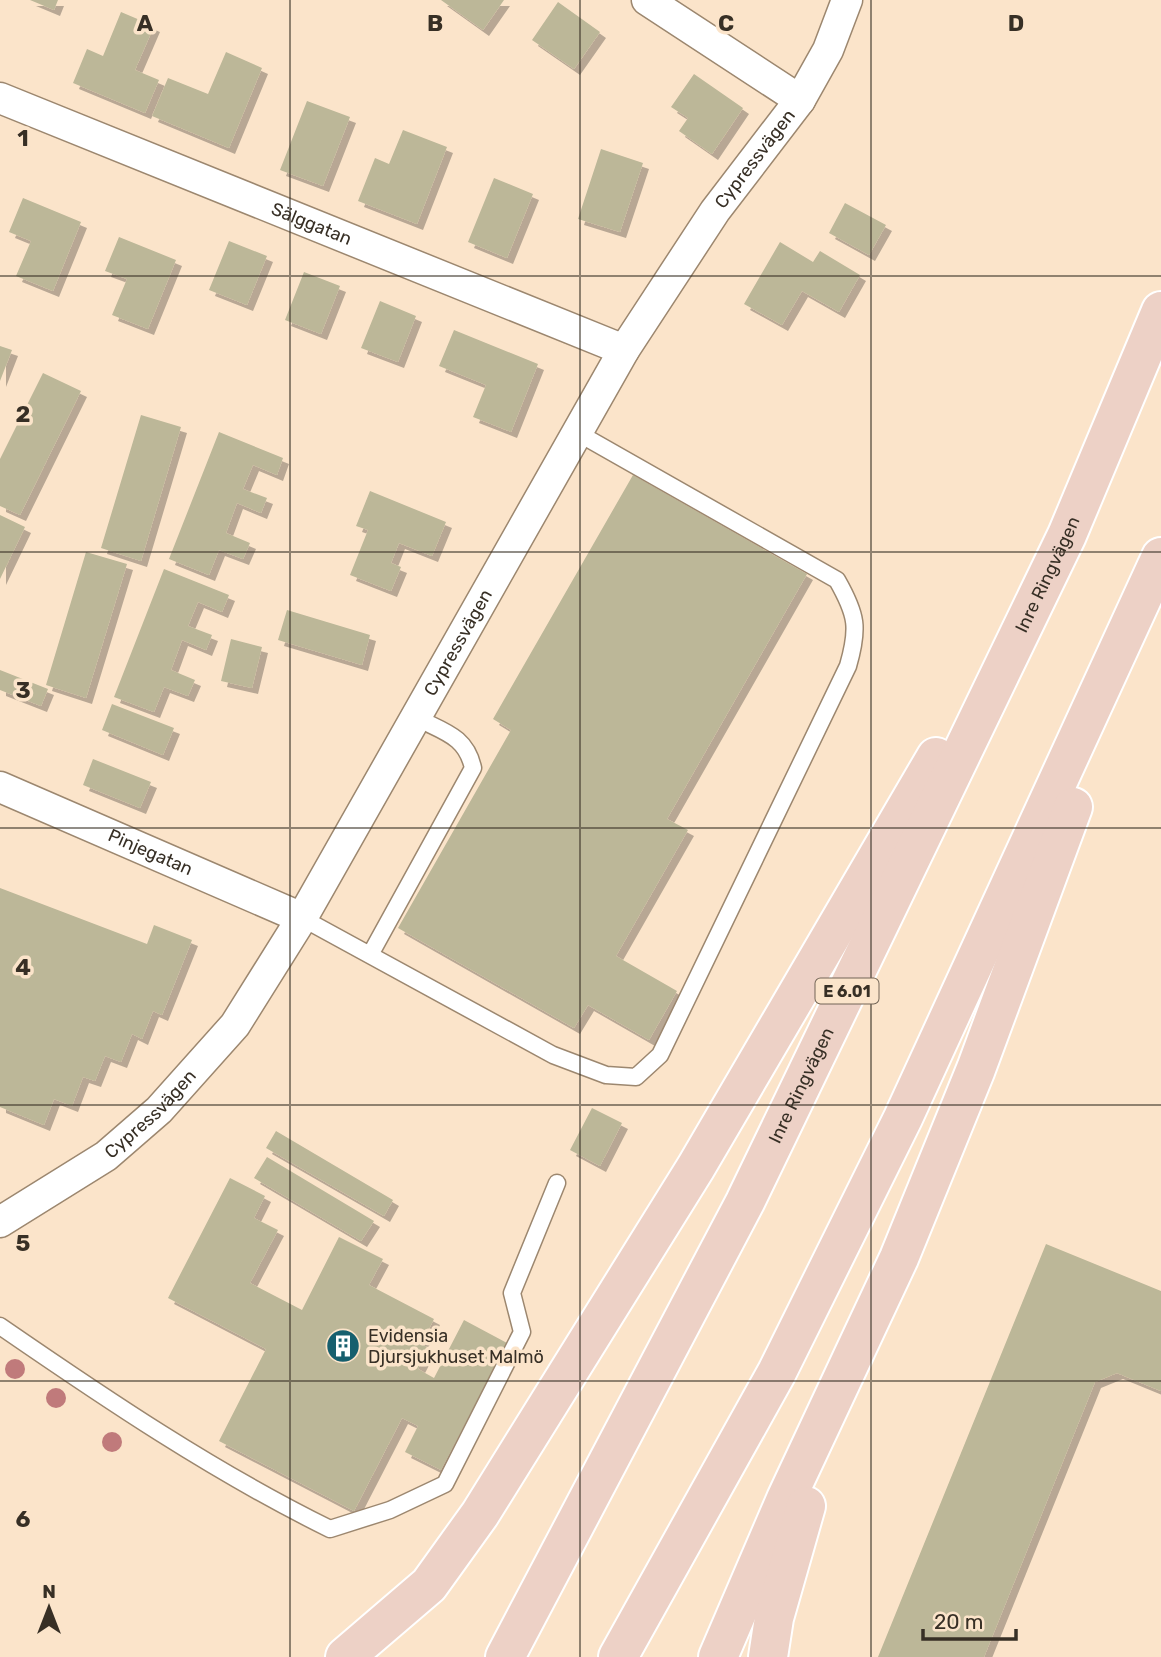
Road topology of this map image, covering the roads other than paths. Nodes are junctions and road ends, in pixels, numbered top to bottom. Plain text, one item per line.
1 (647, 0) edge
2 (847, 0) edge
3 (0, 98) edge
4 (800, 100) junction
5 (1161, 311) edge
6 (624, 350) junction
7 (578, 433) junction
8 (1067, 535) junction
9 (1161, 556) edge
10 (1161, 572) edge
11 (416, 718) junction
12 (0, 788) edge
13 (302, 918) junction
14 (370, 955) junction
15 (557, 1183) dead end
16 (0, 1223) edge
17 (871, 1319) junction
18 (0, 1326) edge
19 (345, 1657) edge
20 (505, 1657) edge
21 (618, 1657) edge
22 (718, 1657) edge
23 (768, 1657) edge

1 - 4 street
2 - 4 street, Cypressvägen
3 - 6 street, Sälggatan
4 - 6 street, Cypressvägen
5 - 8 highway, Inre Ringvägen / E 6.01
6 - 7 street, Cypressvägen
7 - 11 street, Cypressvägen
7 - 14 lane
8 - 19 highway
8 - 20 highway, Inre Ringvägen / E 6.01
9 - 21 highway
10 - 17 highway
11 - 13 street, Cypressvägen
11 - 14 lane
12 - 13 street, Pinjegatan
13 - 14 lane
13 - 16 street, Cypressvägen
15 - 18 lane
17 - 22 highway
17 - 23 highway

